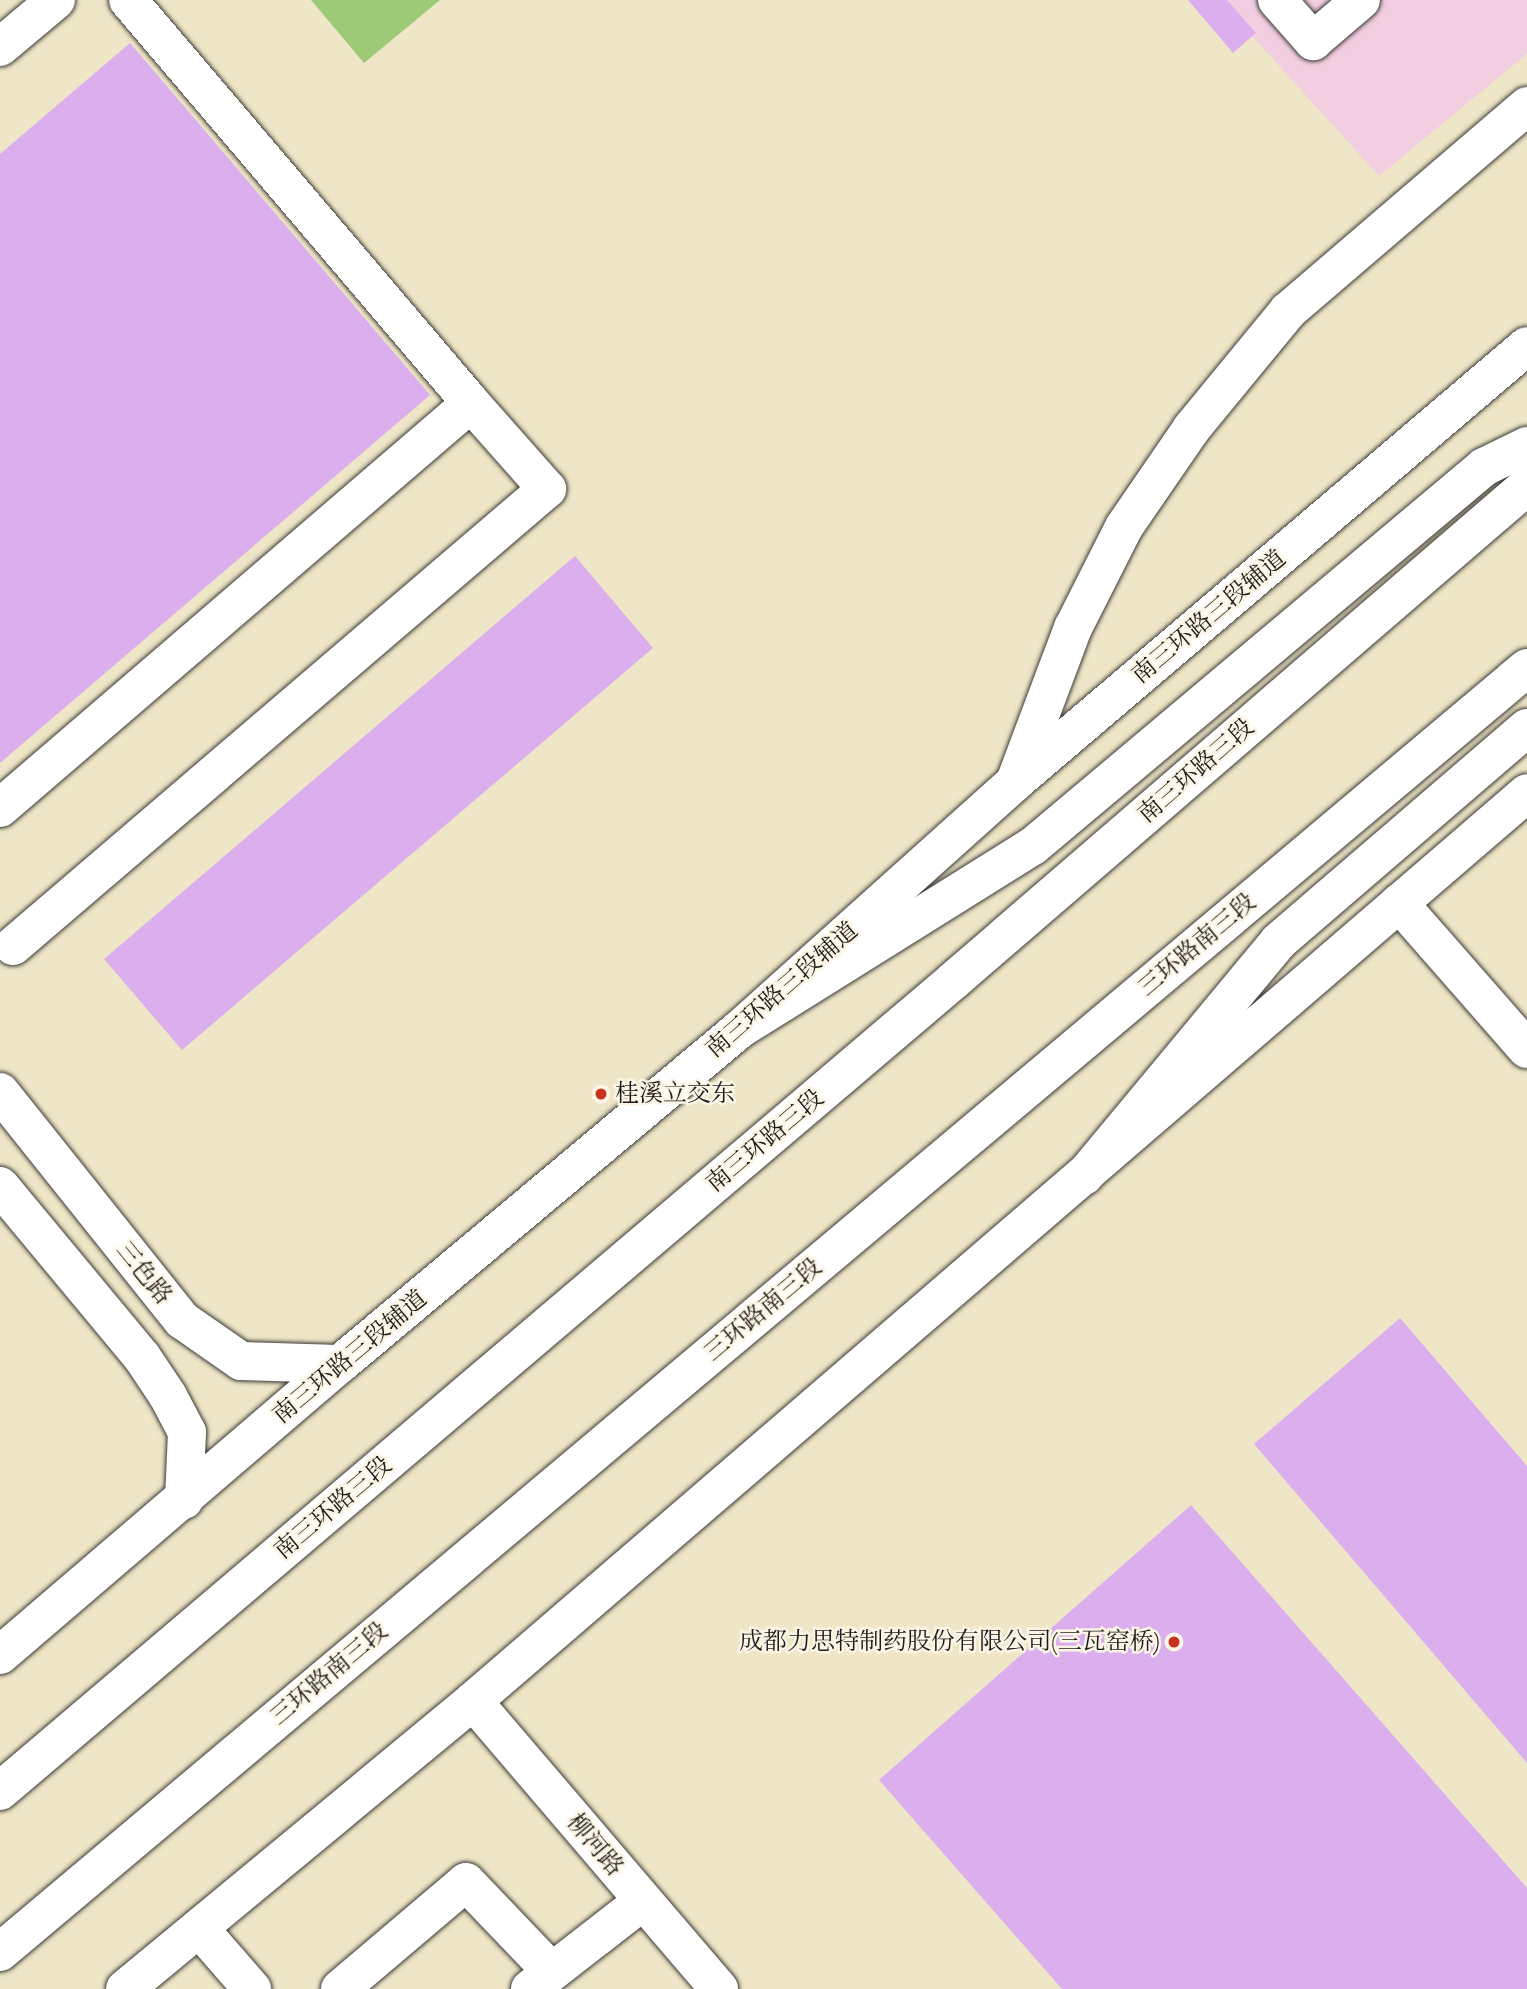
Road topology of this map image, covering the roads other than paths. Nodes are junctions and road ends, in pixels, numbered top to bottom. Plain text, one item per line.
1 (55, 0) edge
2 (128, 0) edge
3 (1277, 0) edge
4 (1361, 0) edge
5 (0, 47) edge
6 (1527, 106) edge
7 (1527, 346) edge
8 (471, 403) junction
9 (1527, 446) edge
10 (1527, 486) edge
11 (1527, 668) edge
12 (1527, 727) edge
13 (1015, 782) junction
14 (1527, 793) edge
15 (0, 808) edge
16 (1511, 816) edge
17 (1399, 903) junction
18 (4, 945) edge
19 (740, 1028) junction
20 (1527, 1049) edge
21 (0, 1092) edge
22 (1084, 1176) junction
23 (0, 1186) edge
24 (340, 1364) junction
25 (184, 1500) junction
26 (0, 1655) edge
27 (473, 1701) junction
28 (0, 1791) edge
29 (643, 1902) junction
30 (199, 1928) junction
31 (0, 1952) edge
32 (540, 1980) edge
33 (125, 1989) edge
34 (252, 1989) edge
35 (340, 1989) edge
36 (719, 1989) edge

1 - 5 main road
2 - 8 main road
3 - 4 main road
6 - 13 main road
7 - 13 main road, 南三环路三段辅道
8 - 15 main road
8 - 18 main road
9 - 19 main road
10 - 28 main road, 南三环路三段
11 - 31 main road, 三环路南三段
12 - 22 main road
13 - 19 main road, 南三环路三段辅道
14 - 16 main road
16 - 17 main road
17 - 20 main road
17 - 22 main road
19 - 24 main road, 南三环路三段辅道
21 - 24 main road, 三色路
22 - 27 main road
23 - 25 main road
24 - 25 main road, 南三环路三段辅道
25 - 26 main road, 南三环路三段辅道
27 - 29 main road, 柳河路
27 - 30 main road
29 - 32 main road
29 - 36 main road, 柳河路
30 - 33 main road
30 - 34 main road
32 - 35 main road

